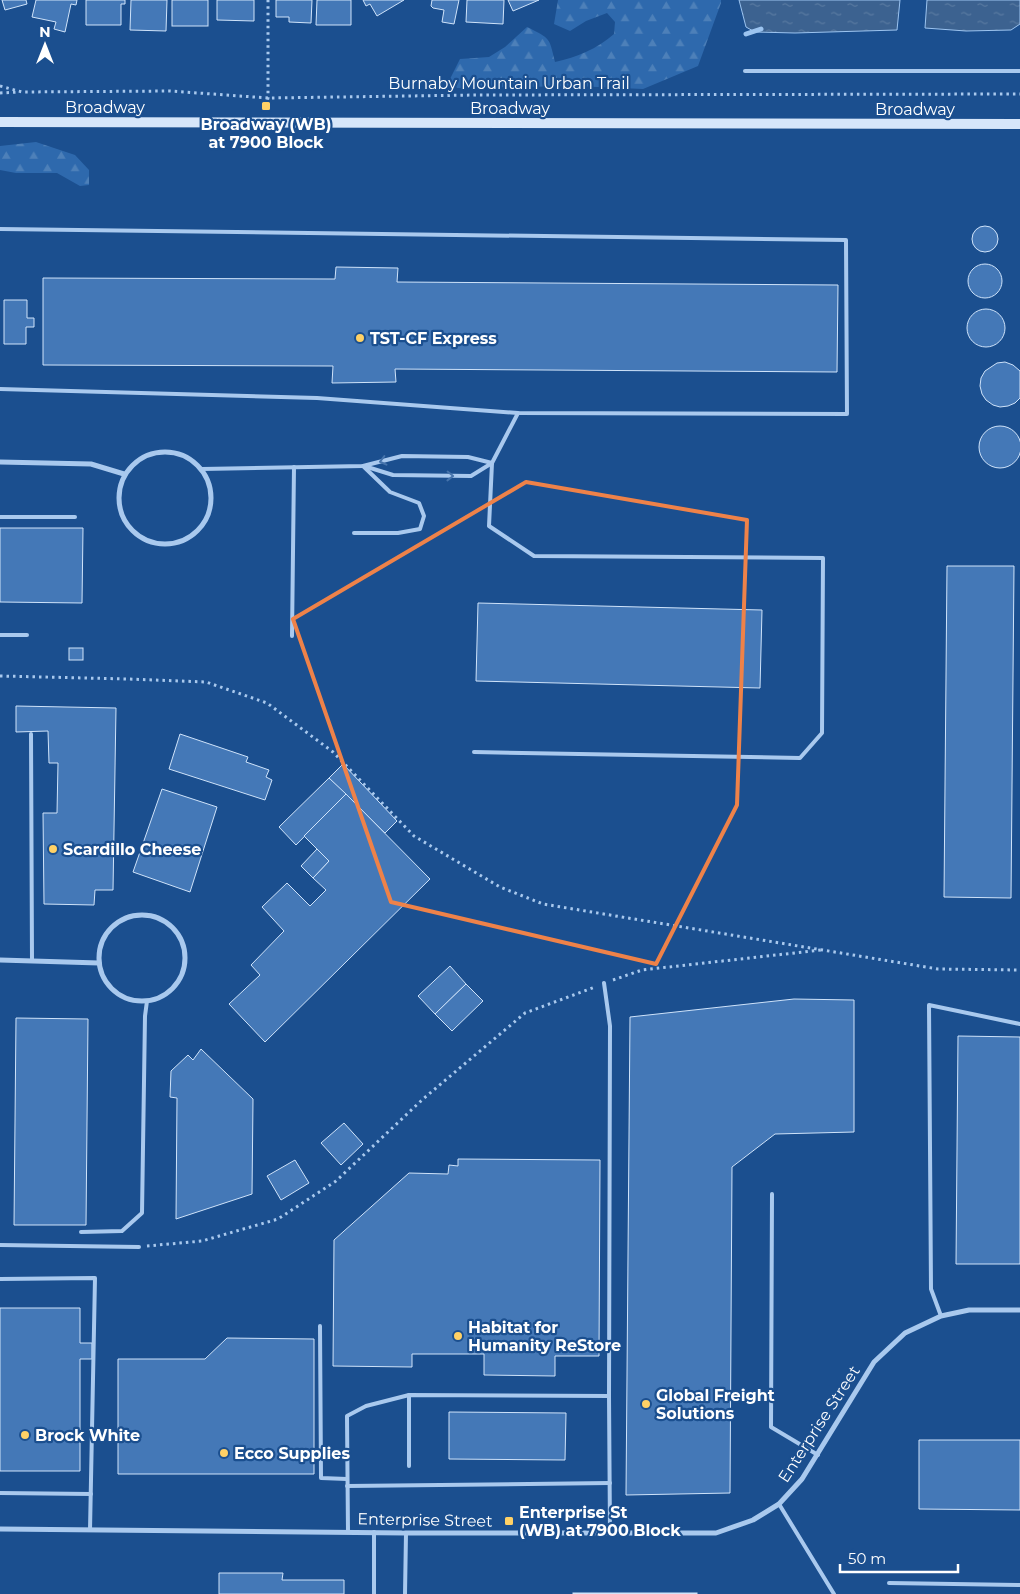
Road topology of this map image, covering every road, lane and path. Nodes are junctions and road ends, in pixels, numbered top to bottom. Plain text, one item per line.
1 (268, 0) edge
2 (745, 72) dead end
3 (1020, 72) edge
4 (0, 86) edge
5 (22, 92) junction
6 (0, 93) edge
7 (1020, 94) edge
8 (268, 98) junction
9 (266, 106) dead end
10 (0, 122) edge
11 (1020, 124) edge
12 (0, 228) edge
13 (0, 389) edge
14 (518, 413) junction
15 (0, 462) edge
16 (492, 464) junction
17 (363, 466) junction
18 (294, 467) junction
19 (202, 470) junction
20 (124, 474) junction
21 (0, 517) edge
22 (75, 517) dead end
23 (354, 533) dead end
24 (0, 636) edge
25 (26, 636) dead end
26 (292, 636) dead end
27 (0, 676) edge
28 (31, 734) dead end
29 (474, 752) dead end
30 (825, 950) junction
31 (0, 960) edge
32 (32, 961) junction
33 (99, 963) junction
34 (1020, 970) edge
35 (604, 983) junction
36 (147, 1001) junction
37 (1020, 1024) edge
38 (772, 1194) dead end
39 (81, 1232) dead end
40 (0, 1245) edge
41 (139, 1247) joint
42 (0, 1279) edge
43 (1020, 1310) edge
44 (941, 1316) junction
45 (320, 1326) dead end
46 (409, 1395) junction
47 (609, 1396) junction
48 (818, 1455) junction
49 (408, 1466) dead end
50 (347, 1479) junction
51 (610, 1483) junction
52 (347, 1486) junction
53 (0, 1493) edge
54 (91, 1494) junction
55 (779, 1504) junction
56 (0, 1529) edge
57 (90, 1530) junction
58 (348, 1532) junction
59 (374, 1532) junction
60 (406, 1533) junction
61 (610, 1534) junction
62 (888, 1584) dead end
63 (1020, 1585) edge
64 (374, 1594) edge
65 (405, 1594) edge
66 (834, 1594) edge

1 - 8 path
2 - 3 lane
4 - 5 path, Burnaby Mountain Urban Trail
5 - 6 path
5 - 8 path, Burnaby Mountain Urban Trail
7 - 8 path, Burnaby Mountain Urban Trail
8 - 9 path
10 - 11 street, Broadway
12 - 14 lane
13 - 14 lane
14 - 16 lane
15 - 20 street
16 -> 17 lane
17 -> 16 lane
16 - 29 lane
17 - 18 lane
17 - 23 lane
18 - 19 lane
18 - 26 lane
19 - 20 street
19 - 20 street
21 - 22 lane
24 - 25 lane
27 - 30 path
28 - 32 lane
30 - 34 path
30 - 35 path
31 - 32 street
32 - 33 street
33 - 36 street
33 - 36 street
35 - 41 path
35 - 47 lane
36 - 39 lane
37 - 44 lane
38 - 48 lane
40 - 41 lane
42 - 54 lane
43 - 44 street, Enterprise Street
44 - 48 street, Enterprise Street
45 - 50 lane
46 - 47 lane
46 - 49 lane
46 - 50 lane
47 - 51 lane
48 - 55 street, Enterprise Street
50 - 52 lane
51 - 52 lane
51 - 61 lane
52 - 58 lane
53 - 54 lane
54 - 57 lane
55 - 61 street, Enterprise Street
55 - 66 lane
56 - 57 street, Enterprise Street
57 - 58 street, Enterprise Street
58 - 59 street, Enterprise Street
59 - 60 street, Enterprise Street
59 - 64 lane
60 - 61 street, Enterprise Street
60 - 65 lane
62 - 63 lane

